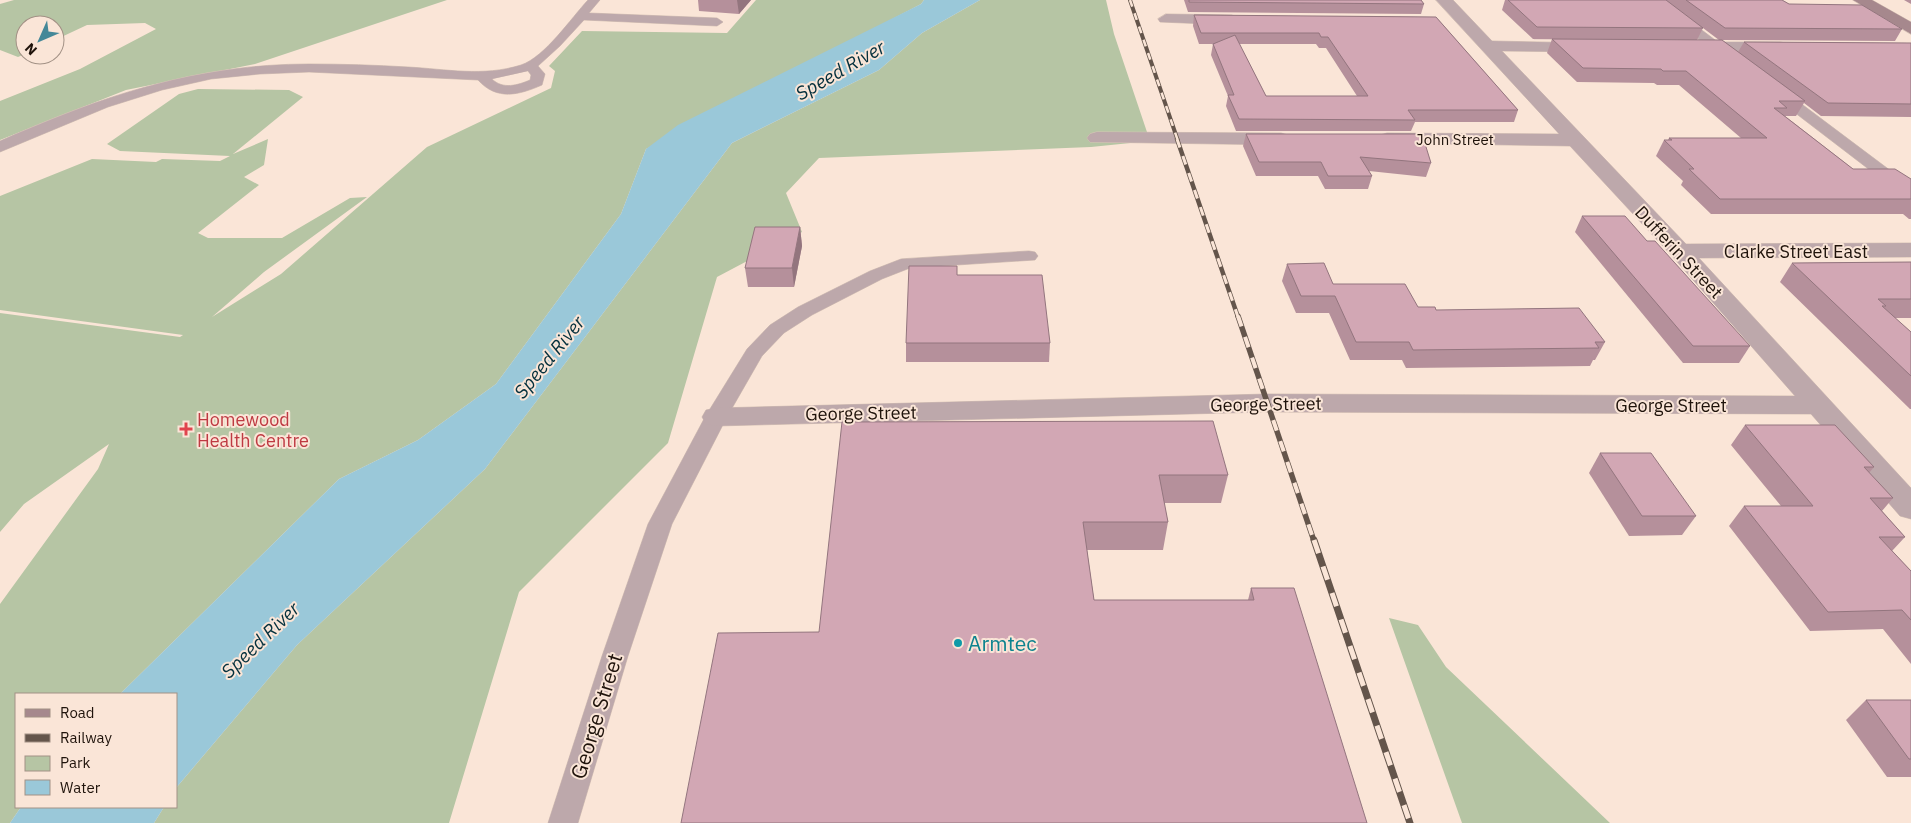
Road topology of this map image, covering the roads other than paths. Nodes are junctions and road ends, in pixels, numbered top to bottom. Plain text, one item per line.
1 (594, 0) edge
2 (1444, 0) edge
3 (1654, 0) edge
4 (1861, 0) edge
5 (579, 16) junction
6 (1166, 19) dead end
7 (1244, 20) edge
8 (1438, 21) edge
9 (1463, 21) junction
10 (717, 22) dead end
11 (1911, 29) edge
12 (1488, 46) junction
13 (1608, 47) edge
14 (1678, 47) edge
15 (1718, 47) junction
16 (1798, 47) edge
17 (530, 65) junction
18 (1747, 70) edge
19 (483, 77) junction
20 (1763, 81) edge
21 (1097, 138) dead end
22 (1303, 139) edge
23 (1373, 139) edge
24 (1573, 140) junction
25 (0, 146) edge
26 (1911, 194) edge
27 (1911, 250) edge
28 (1680, 251) junction
29 (1029, 256) dead end
30 (1816, 405) junction
31 (716, 417) junction
32 (1911, 508) edge
33 (563, 823) edge

1 - 5 lane
2 - 9 street, Dufferin Street
3 - 15 lane
4 - 11 main road
5 - 10 lane
5 - 17 lane
6 - 7 street
8 - 9 street
9 - 12 street, Dufferin Street
12 - 13 street
12 - 24 street, Dufferin Street
14 - 15 street
15 - 16 street
15 - 18 lane
17 - 19 lane
17 - 19 lane
19 - 25 lane
20 - 26 lane
21 - 22 street
23 - 24 street, John Street
24 - 28 street, Dufferin Street
27 - 28 street, Clarke Street East
28 - 30 street, Dufferin Street
29 - 31 lane, George Street
30 - 31 street, George Street
30 - 32 street, Dufferin Street
31 - 33 lane, George Street

